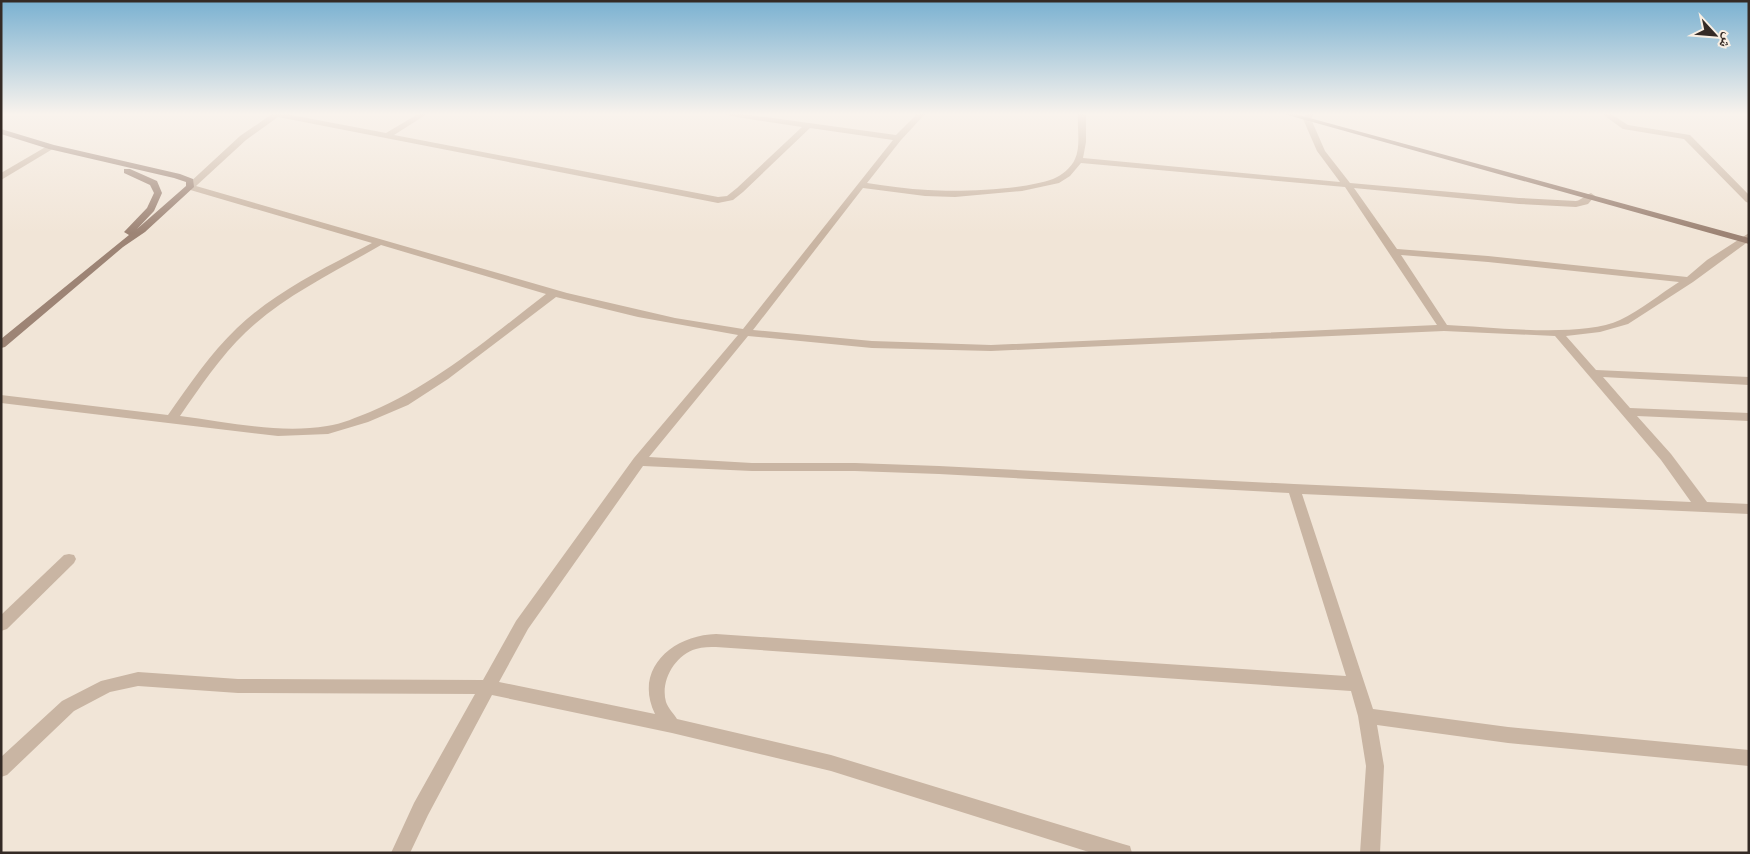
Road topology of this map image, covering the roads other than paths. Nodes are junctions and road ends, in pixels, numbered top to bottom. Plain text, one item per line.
1 (40, 154) edge
2 (77, 154) edge
3 (224, 154) edge
4 (484, 154) edge
5 (778, 154) edge
6 (886, 154) edge
7 (1081, 154) edge
8 (1323, 154) edge
9 (1442, 154) edge
10 (1704, 154) edge
11 (100, 160) junction
12 (1080, 160) junction
13 (1, 177) edge
14 (188, 183) junction
15 (861, 185) junction
16 (1348, 186) junction
17 (162, 187) junction
18 (1591, 196) junction
19 (1749, 200) edge
20 (1747, 239) edge
21 (380, 242) junction
22 (120, 245) junction
23 (1394, 252) junction
24 (1689, 280) junction
25 (553, 294) junction
26 (1444, 328) junction
27 (745, 333) junction
28 (1558, 333) junction
29 (1, 345) edge
30 (1592, 373) junction
31 (1749, 380) edge
32 (1, 398) edge
33 (1628, 412) junction
34 (1749, 417) edge
35 (172, 419) junction
36 (639, 461) junction
37 (1294, 490) junction
38 (1702, 506) junction
39 (1749, 509) edge
40 (69, 560) dead end
41 (1, 625) edge
42 (1357, 684) junction
43 (487, 687) junction
44 (1367, 716) junction
45 (672, 725) junction
46 (1749, 758) edge
47 (1, 769) edge
48 (400, 853) edge
49 (1122, 853) edge
50 (1370, 853) edge

1 - 13 street
2 - 11 street
3 - 14 street
4 - 5 street
6 - 15 street
7 - 12 street
8 - 16 street
9 - 18 street
10 - 19 street
11 - 14 street
11 - 17 street
12 - 15 street
12 - 16 street
14 - 17 street
14 - 17 street
14 - 21 street
14 - 22 street
15 - 27 street
16 - 18 street
16 - 23 street
17 - 22 street
18 - 20 street
20 - 24 street
21 - 25 street
21 - 35 street
22 - 29 street
23 - 24 street
23 - 26 street
24 - 28 street
25 - 27 street
25 - 35 street
26 - 27 street
26 - 28 street
27 - 36 street
28 - 30 street
30 - 31 street
30 - 33 street
32 - 35 street
33 - 34 street
33 - 38 street
36 - 37 street
36 - 43 street
37 - 38 street
37 - 42 street
38 - 39 street
40 - 41 street
42 - 44 street
42 - 45 street
43 - 45 street
43 - 47 street
43 - 48 street
44 - 46 street
44 - 50 street
45 - 49 street

